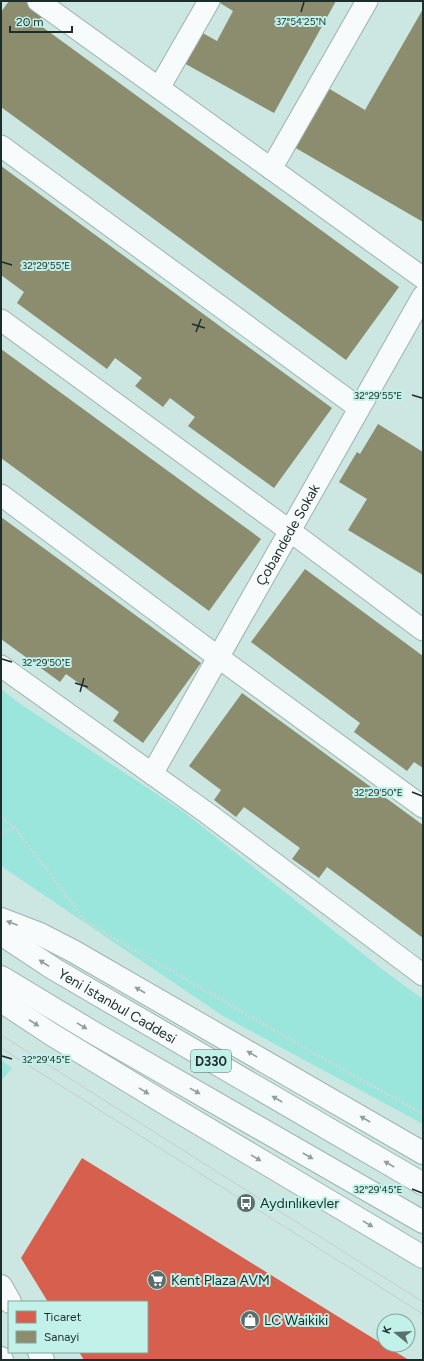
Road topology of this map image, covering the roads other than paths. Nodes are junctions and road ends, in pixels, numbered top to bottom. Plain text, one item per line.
1 (38, 1) edge
2 (209, 1) edge
3 (367, 1) edge
4 (159, 88) junction
5 (1, 146) edge
6 (271, 169) junction
7 (423, 278) edge
8 (423, 296) edge
9 (1, 320) edge
10 (360, 408) junction
11 (1, 495) edge
12 (290, 531) junction
13 (423, 630) edge
14 (218, 657) junction
15 (1, 666) edge
16 (152, 774) junction
17 (423, 807) edge
18 (1, 919) edge
19 (1, 934) edge
20 (423, 974) edge
21 (1, 977) edge
22 (1, 1001) edge
23 (423, 1153) edge
24 (423, 1184) edge
25 (423, 1222) edge
26 (423, 1257) edge
27 (1, 1286) edge
28 (9, 1301) edge

1 - 4 street
2 - 4 street
3 - 6 street
4 - 6 street
5 - 10 street
6 - 7 street
8 - 10 street, Çobandede Sokak
9 - 12 street
10 - 12 street, Çobandede Sokak
11 - 14 street
12 - 13 street
12 - 14 street, Çobandede Sokak
14 - 16 street, Çobandede Sokak
14 - 17 street
15 - 16 street
16 - 20 street
23 -> 18 main road
24 -> 19 main road, Yeni İstanbul Caddesi / D330
21 -> 25 main road, D330
22 -> 26 main road
27 - 28 main road

